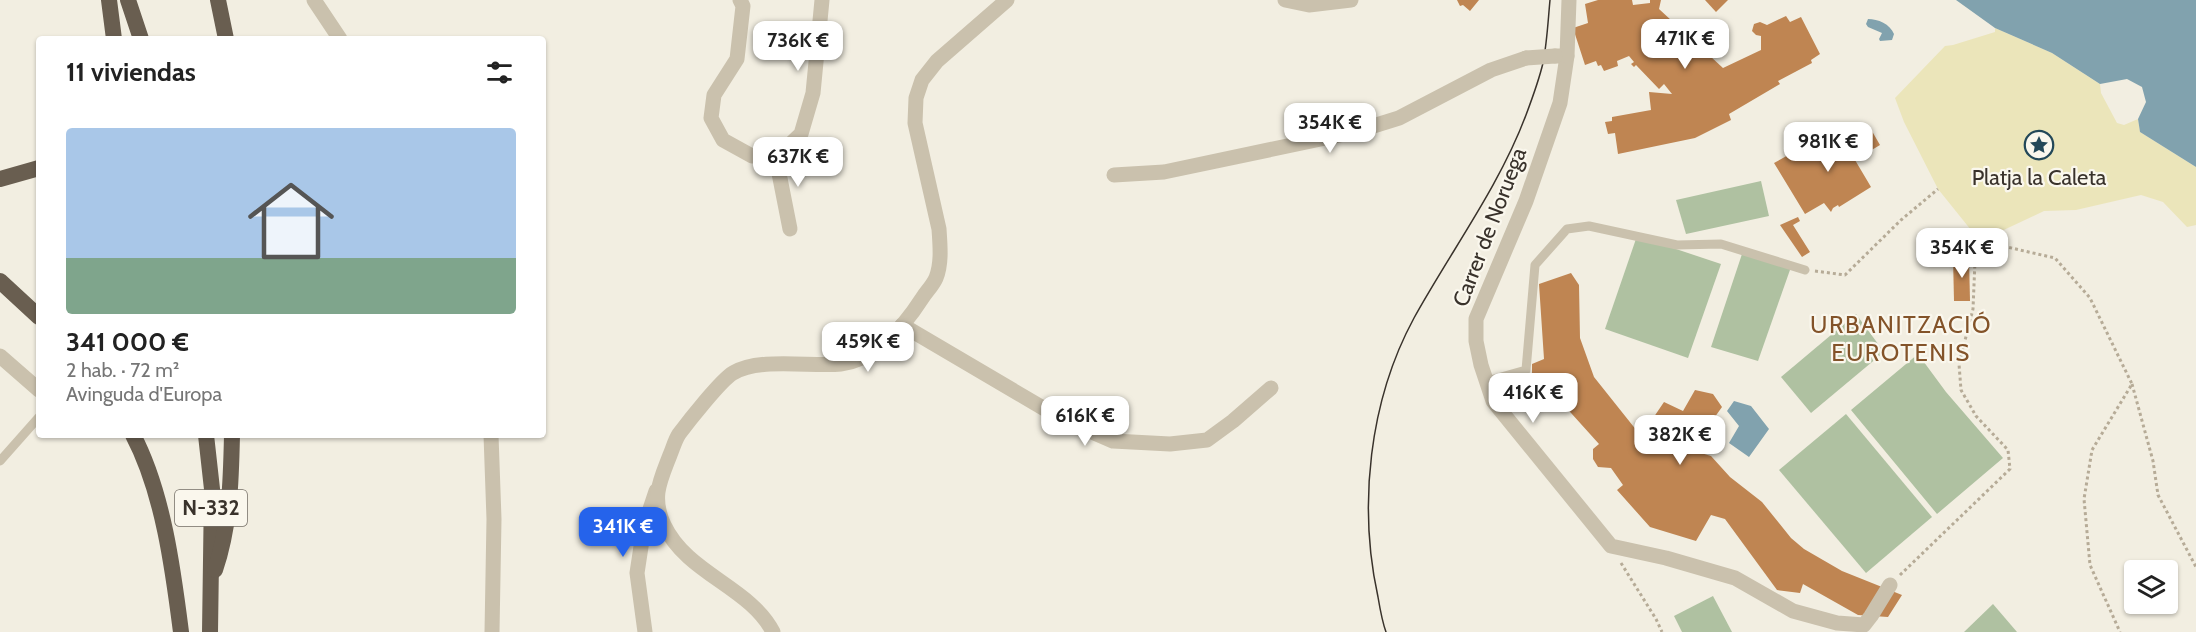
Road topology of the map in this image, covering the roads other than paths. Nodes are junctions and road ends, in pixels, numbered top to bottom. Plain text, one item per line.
1 (109, 0) edge
2 (128, 0) edge
3 (218, 0) edge
4 (314, 0) edge
5 (740, 0) edge
6 (822, 0) edge
7 (1007, 0) edge
8 (1285, 0) edge
9 (1351, 0) edge
10 (1569, 0) edge
11 (114, 36) edge
12 (140, 36) edge
13 (225, 36) edge
14 (338, 36) edge
15 (1561, 56) junction
16 (775, 153) junction
17 (36, 169) edge
18 (1114, 175) dead end
19 (0, 179) edge
20 (790, 229) dead end
21 (1805, 270) road end
22 (0, 281) edge
23 (36, 314) edge
24 (902, 325) junction
25 (0, 356) edge
26 (1487, 381) junction
27 (36, 387) edge
28 (1271, 388) dead end
29 (36, 420) edge
30 (135, 438) edge
31 (206, 438) edge
32 (232, 438) edge
33 (491, 438) edge
34 (0, 461) edge
35 (657, 488) junction
36 (210, 582) junction
37 (1890, 585) road end
38 (181, 632) edge
39 (210, 632) edge
40 (492, 632) edge
41 (645, 632) edge
42 (773, 632) edge

1 - 11 highway
2 - 12 highway
3 - 13 highway
4 - 14 street
5 - 16 street
6 - 16 street
7 - 24 street
8 - 9 street
10 - 15 street, Carrer de Noruega
15 - 18 street, bridge
15 - 26 street, Carrer de Noruega
16 - 20 street
17 - 19 highway
21 - 26 lane
22 - 23 highway
24 - 28 street
24 - 35 street
25 - 27 street
26 - 37 street, Carrer de Noruega
29 - 34 lane
30 - 38 highway
31 - 36 highway, N-332
32 - 36 highway
33 - 40 street
35 - 41 street
35 - 42 street
36 - 39 highway, N-332

